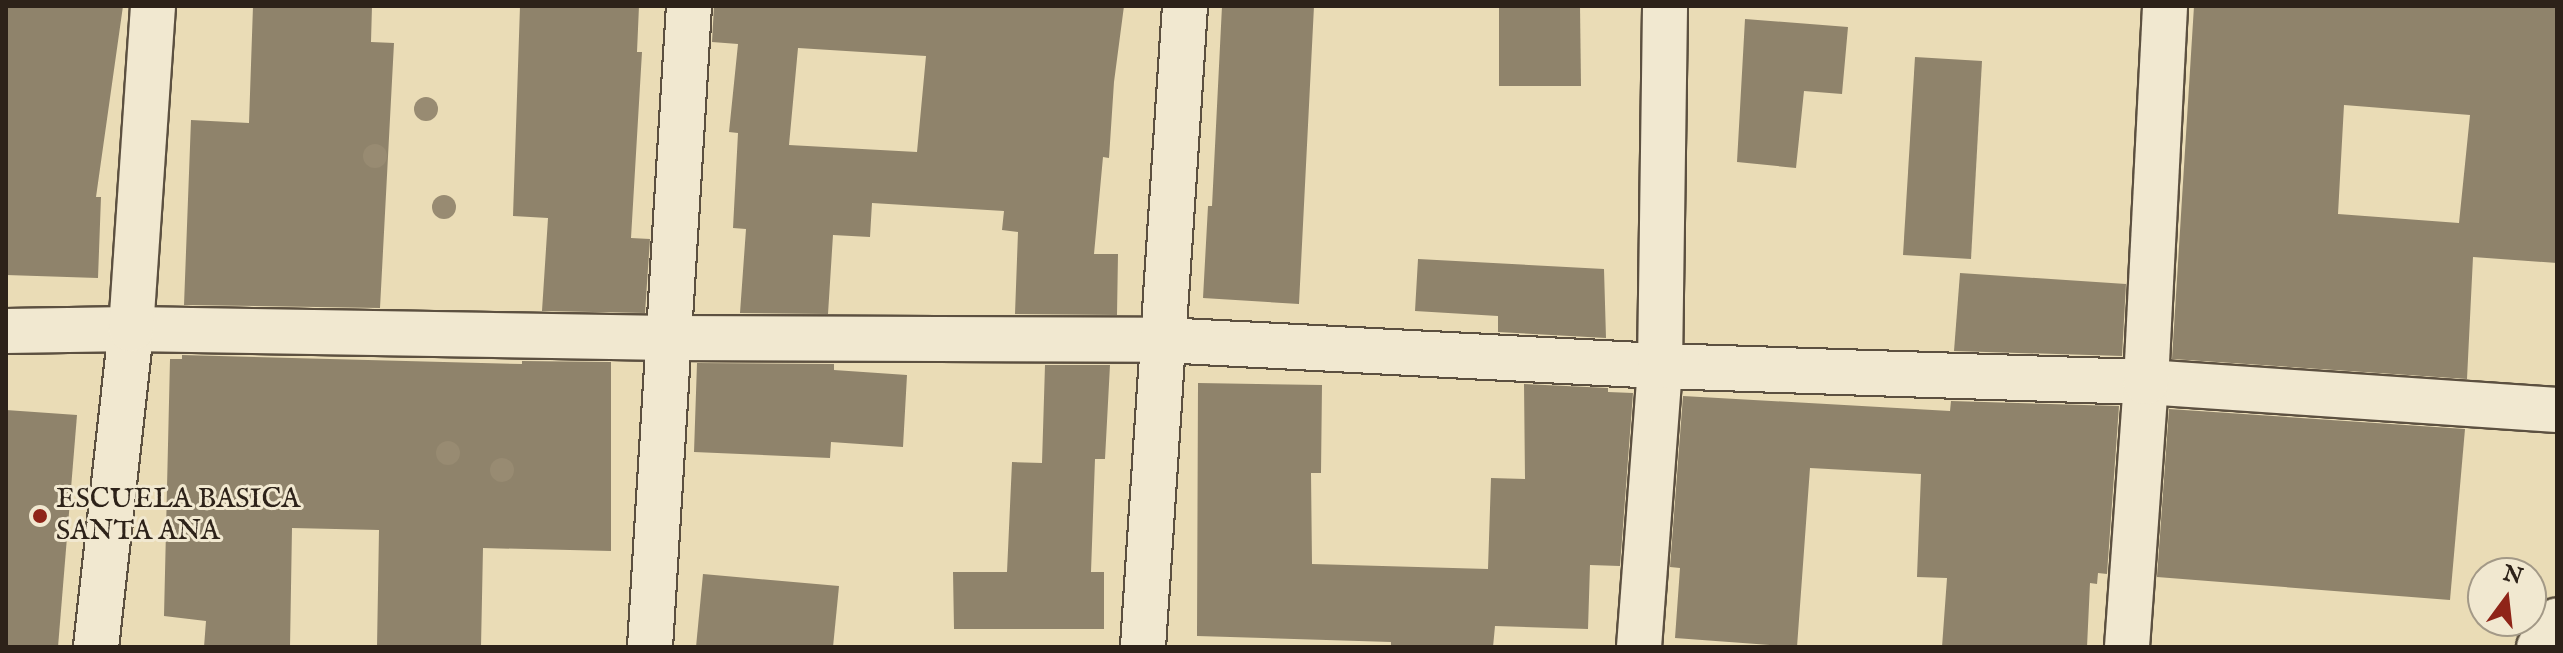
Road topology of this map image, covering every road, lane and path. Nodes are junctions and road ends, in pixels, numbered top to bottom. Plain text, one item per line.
1 (153, 6) edge
2 (689, 6) edge
3 (1185, 6) edge
4 (1665, 6) edge
5 (2165, 6) edge
6 (131, 329) junction
7 (6, 331) edge
8 (669, 338) junction
9 (1163, 340) junction
10 (1660, 366) junction
11 (2146, 382) junction
12 (2557, 410) edge
13 (2557, 620) edge
14 (96, 647) edge
15 (650, 647) edge
16 (1143, 647) edge
17 (1639, 647) edge
18 (2127, 647) edge
19 (2539, 647) edge

1 - 6 street
2 - 8 street
3 - 9 street
4 - 10 street
5 - 11 street
6 - 7 street
6 - 8 street
6 - 14 street
8 - 9 street
8 - 15 street
9 - 10 street
9 - 16 street
10 - 11 street
10 - 17 street
11 - 12 street
11 - 18 street
13 - 19 street

